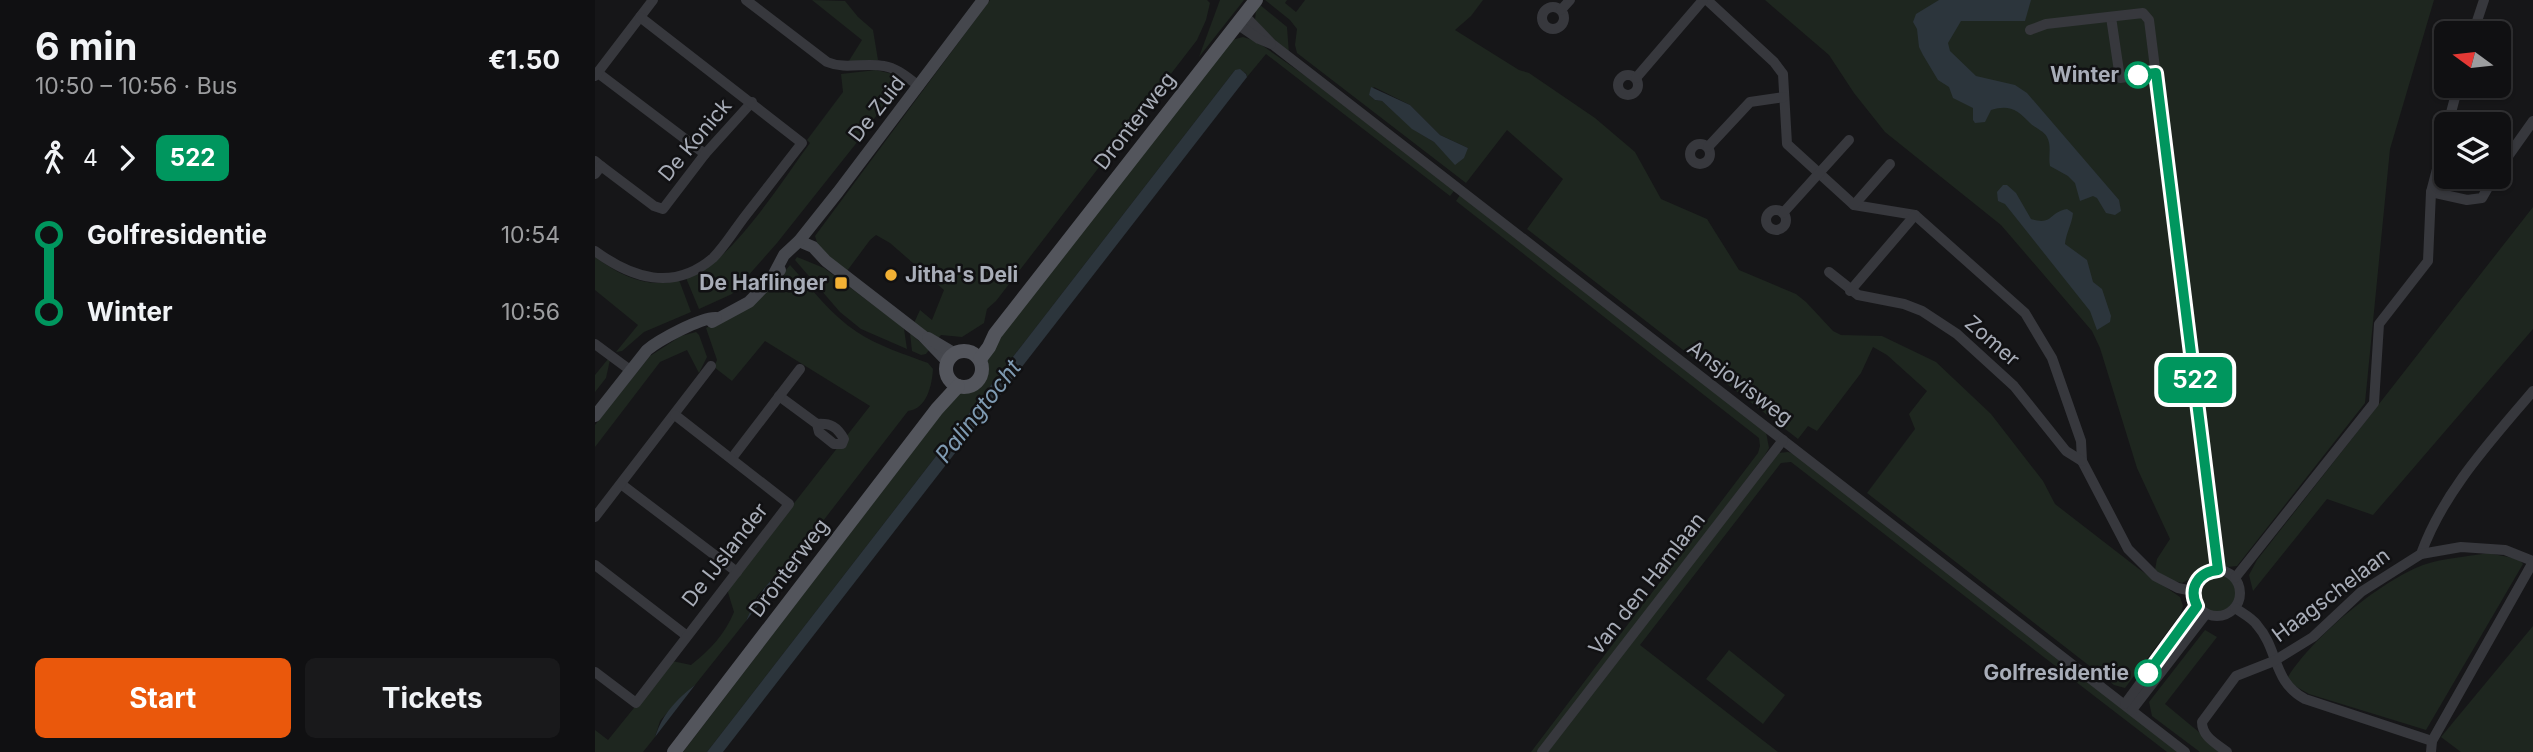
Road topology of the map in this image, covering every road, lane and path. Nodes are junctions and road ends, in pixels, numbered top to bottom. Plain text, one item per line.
1 (653, 0) edge
2 (746, 0) edge
3 (983, 0) edge
4 (1256, 0) edge
5 (1570, 0) edge
6 (1705, 0) edge
7 (2484, 0) edge
8 (1561, 10) dead end
9 (640, 17) junction
10 (2111, 17) junction
11 (1241, 20) junction
12 (2477, 21) edge
13 (2030, 30) dead end
14 (2156, 73) junction
15 (596, 74) edge
16 (1636, 78) dead end
17 (919, 86) junction
18 (1784, 97) junction
19 (752, 102) junction
20 (2533, 121) edge
21 (1849, 140) dead end
22 (1707, 147) dead end
23 (2511, 152) edge
24 (705, 153) junction
25 (1890, 164) dead end
26 (597, 167) edge
27 (1819, 174) junction
28 (2434, 181) edge
29 (2487, 189) edge
30 (2431, 192) junction
31 (1854, 205) junction
32 (1783, 212) dead end
33 (1915, 215) junction
34 (799, 241) junction
35 (595, 251) edge
36 (1829, 272) dead end
37 (1850, 290) junction
38 (595, 344) edge
39 (975, 356) junction
40 (951, 358) junction
41 (711, 366) dead end
42 (800, 369) dead end
43 (630, 370) junction
44 (954, 383) junction
45 (2533, 391) edge
46 (779, 396) junction
47 (675, 415) junction
48 (595, 416) edge
49 (817, 424) dead end
50 (1783, 440) junction
51 (732, 458) junction
52 (2082, 461) junction
53 (621, 484) junction
54 (596, 515) edge
55 (2421, 554) junction
56 (2533, 561) edge
57 (595, 565) edge
58 (2218, 570) junction
59 (737, 572) junction
60 (2235, 578) junction
61 (2193, 591) junction
62 (2235, 607) junction
63 (2201, 610) junction
64 (687, 636) junction
65 (2274, 661) junction
66 (595, 671) edge
67 (2128, 707) junction
68 (2431, 746) edge
69 (674, 752) edge
70 (1542, 752) edge
71 (2185, 752) edge
72 (2227, 752) edge

1 - 9 street
2 - 17 street
3 - 17 street, De Zuid
4 - 11 main road, Dronterweg
5 - 8 street
6 - 16 street
6 - 18 street
7 - 12 street
9 - 15 street
9 - 19 street
10 - 13 street
10 - 14 street
10 - 14 street
11 - 39 main road, Dronterweg
11 - 50 street, Ansjovisweg
14 - 58 street
15 - 24 street
17 - 34 street, De Zuid
18 - 22 street
18 - 27 street
19 - 24 street, De Konick
19 - 35 street
20 - 23 street
21 - 27 street
24 - 26 street, De Konick
25 - 31 street
27 - 31 street
27 - 32 street
28 - 30 street
29 - 30 street
30 - 60 street
31 - 33 street
33 - 37 street
33 - 52 street
34 - 40 street
34 - 43 street, De Zuid
36 - 37 street, Zomer
37 - 52 street, Zomer
38 - 43 street
39 - 40 main road
39 - 44 main road
40 - 44 main road
41 - 47 street
42 - 46 street
43 - 48 street, De Zuid
44 - 69 main road, Dronterweg
45 - 55 street
46 - 49 street
46 - 51 street
47 - 51 street, De IJslander
47 - 53 street
50 - 67 street, Ansjovisweg
50 - 70 street, Van den Hamlaan
51 - 59 street, De IJslander
52 - 61 street
53 - 54 street
53 - 59 street
55 - 56 street, Haagschelaan
55 - 65 street, Haagschelaan
56 - 68 street
57 - 64 street
58 - 60 street
58 - 61 street
59 - 64 street, De IJslander
60 - 62 street
61 - 63 street
62 - 63 street
62 - 65 street
63 - 67 street
64 - 66 street, De IJslander
65 - 68 street
65 - 72 street, Haagschelaan
67 - 71 street, Ansjovisweg

